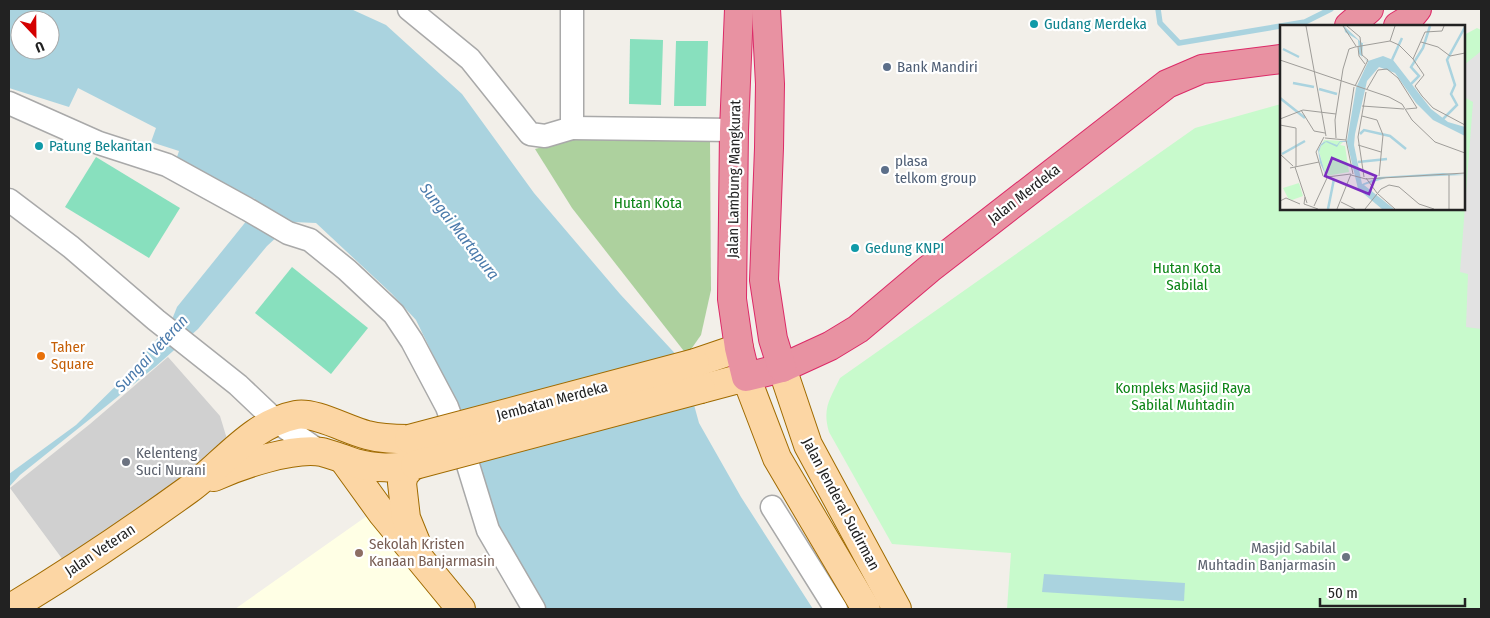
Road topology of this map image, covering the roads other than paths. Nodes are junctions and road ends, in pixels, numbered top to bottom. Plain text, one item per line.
1 (409, 9) edge
2 (572, 9) edge
3 (739, 9) edge
4 (766, 9) edge
5 (1370, 9) edge
6 (1417, 9) edge
7 (1350, 25) edge
8 (1400, 25) edge
9 (1280, 59) edge
10 (9, 104) edge
11 (572, 128) junction
12 (734, 130) junction
13 (9, 200) edge
14 (773, 339) junction
15 (830, 346) junction
16 (739, 348) junction
17 (782, 368) junction
18 (698, 376) junction
19 (746, 377) junction
20 (276, 421) junction
21 (331, 455) junction
22 (412, 456) junction
23 (190, 489) junction
24 (772, 507) dead end
25 (424, 562) junction
26 (9, 609) edge
27 (461, 609) edge
28 (534, 609) edge
29 (836, 609) edge
30 (866, 609) edge
31 (897, 609) edge

1 - 11 street
2 - 11 street
3 - 12 highway, Jalan Lambung Mangkurat
4 - 14 highway
5 - 7 highway
6 - 8 highway
9 - 15 highway, Jalan Merdeka
10 - 28 street
11 - 12 street
12 - 16 highway, Jalan Lambung Mangkurat
13 - 20 street
14 - 15 highway
14 - 16 highway
14 - 17 highway
15 - 17 highway, Jalan Merdeka
16 - 18 main road
16 - 19 highway, Jalan Lambung Mangkurat
17 - 19 highway, Jalan Merdeka
17 - 31 main road, Jalan Jenderal Sudirman
18 - 19 main road
18 - 22 main road, Jembatan Merdeka, bridge
19 - 30 main road, Jalan Jenderal Sudirman
20 - 21 street
20 - 22 main road
20 - 23 main road
21 - 22 main road
21 - 23 main road
21 - 25 main road
22 - 25 main road
23 - 26 main road, Jalan Veteran
24 - 29 street
25 - 27 main road

